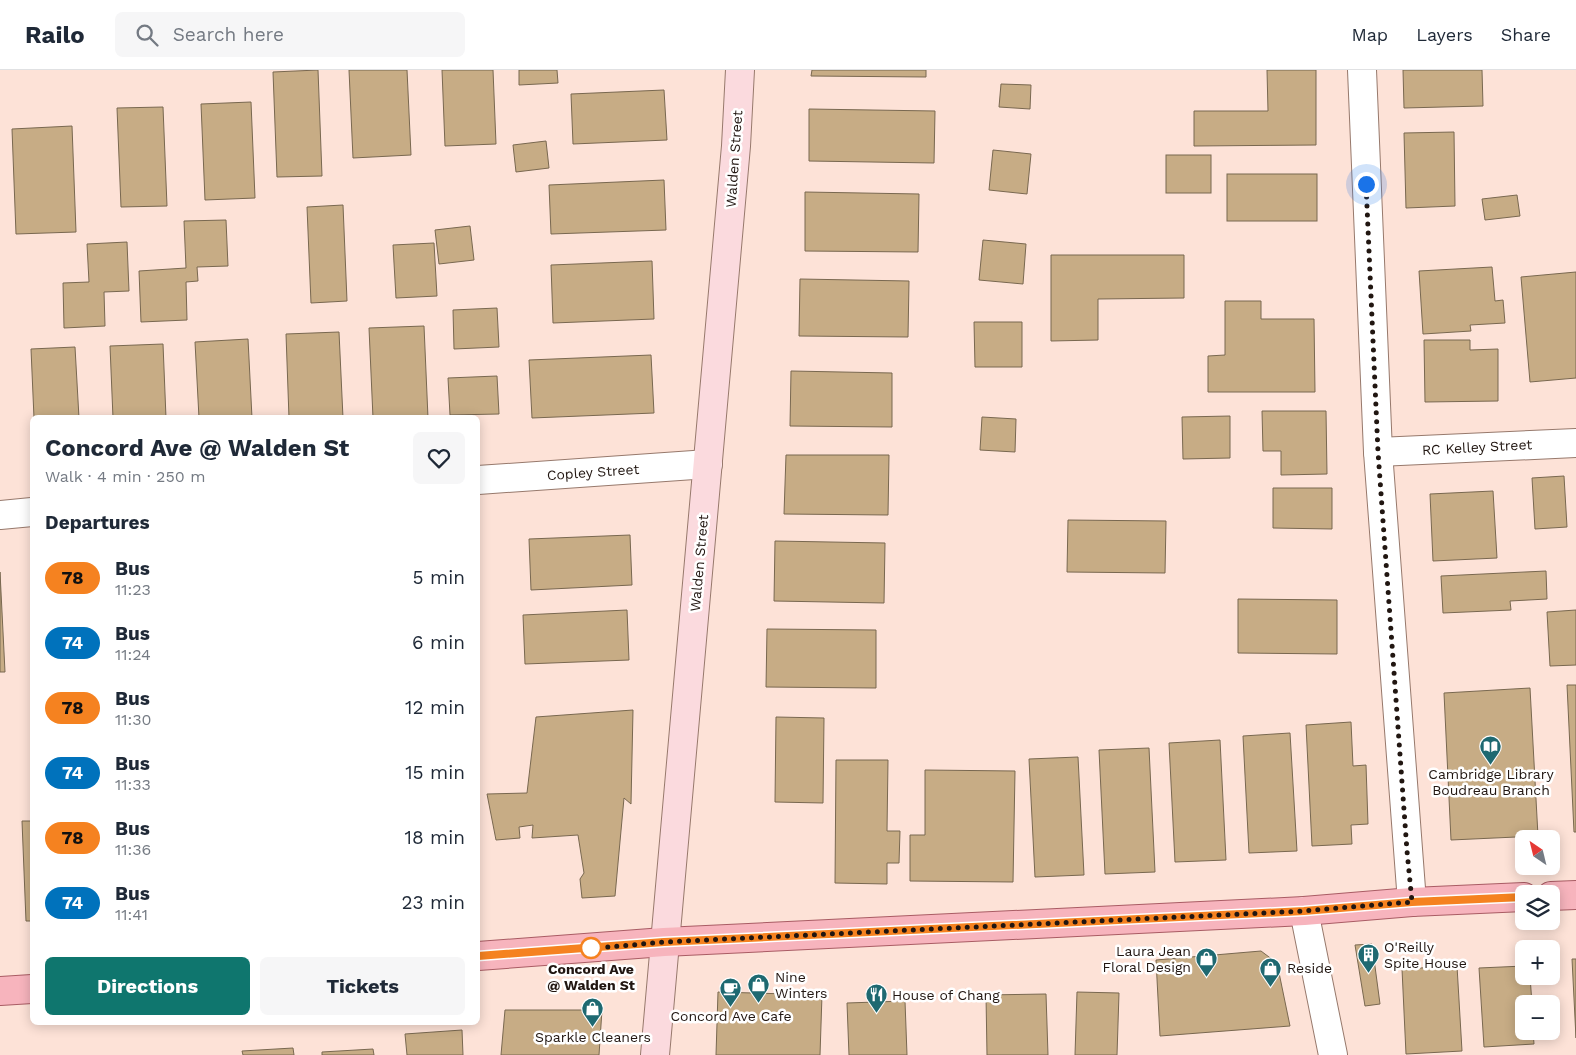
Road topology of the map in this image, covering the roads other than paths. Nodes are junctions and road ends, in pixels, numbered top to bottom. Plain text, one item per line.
1 (740, 70) edge
2 (1362, 70) edge
3 (1576, 442) edge
4 (1378, 452) junction
5 (708, 464) junction
6 (480, 480) edge
7 (30, 512) edge
8 (0, 515) edge
9 (1576, 894) edge
10 (1560, 895) edge
11 (1515, 897) edge
12 (1412, 902) junction
13 (1304, 911) junction
14 (664, 942) junction
15 (480, 956) edge
16 (30, 989) edge
17 (0, 991) edge
18 (656, 1055) edge
19 (1333, 1055) edge

1 - 5 street, Walden Street
2 - 4 street
3 - 4 street, RC Kelley Street
4 - 12 street
5 - 6 street, Copley Street
5 - 14 street, Walden Street
7 - 8 street
9 - 10 main road
11 - 12 main road
12 - 13 main road
13 - 14 main road
13 - 19 street
14 - 15 main road
14 - 18 street, Walden Street
16 - 17 main road

